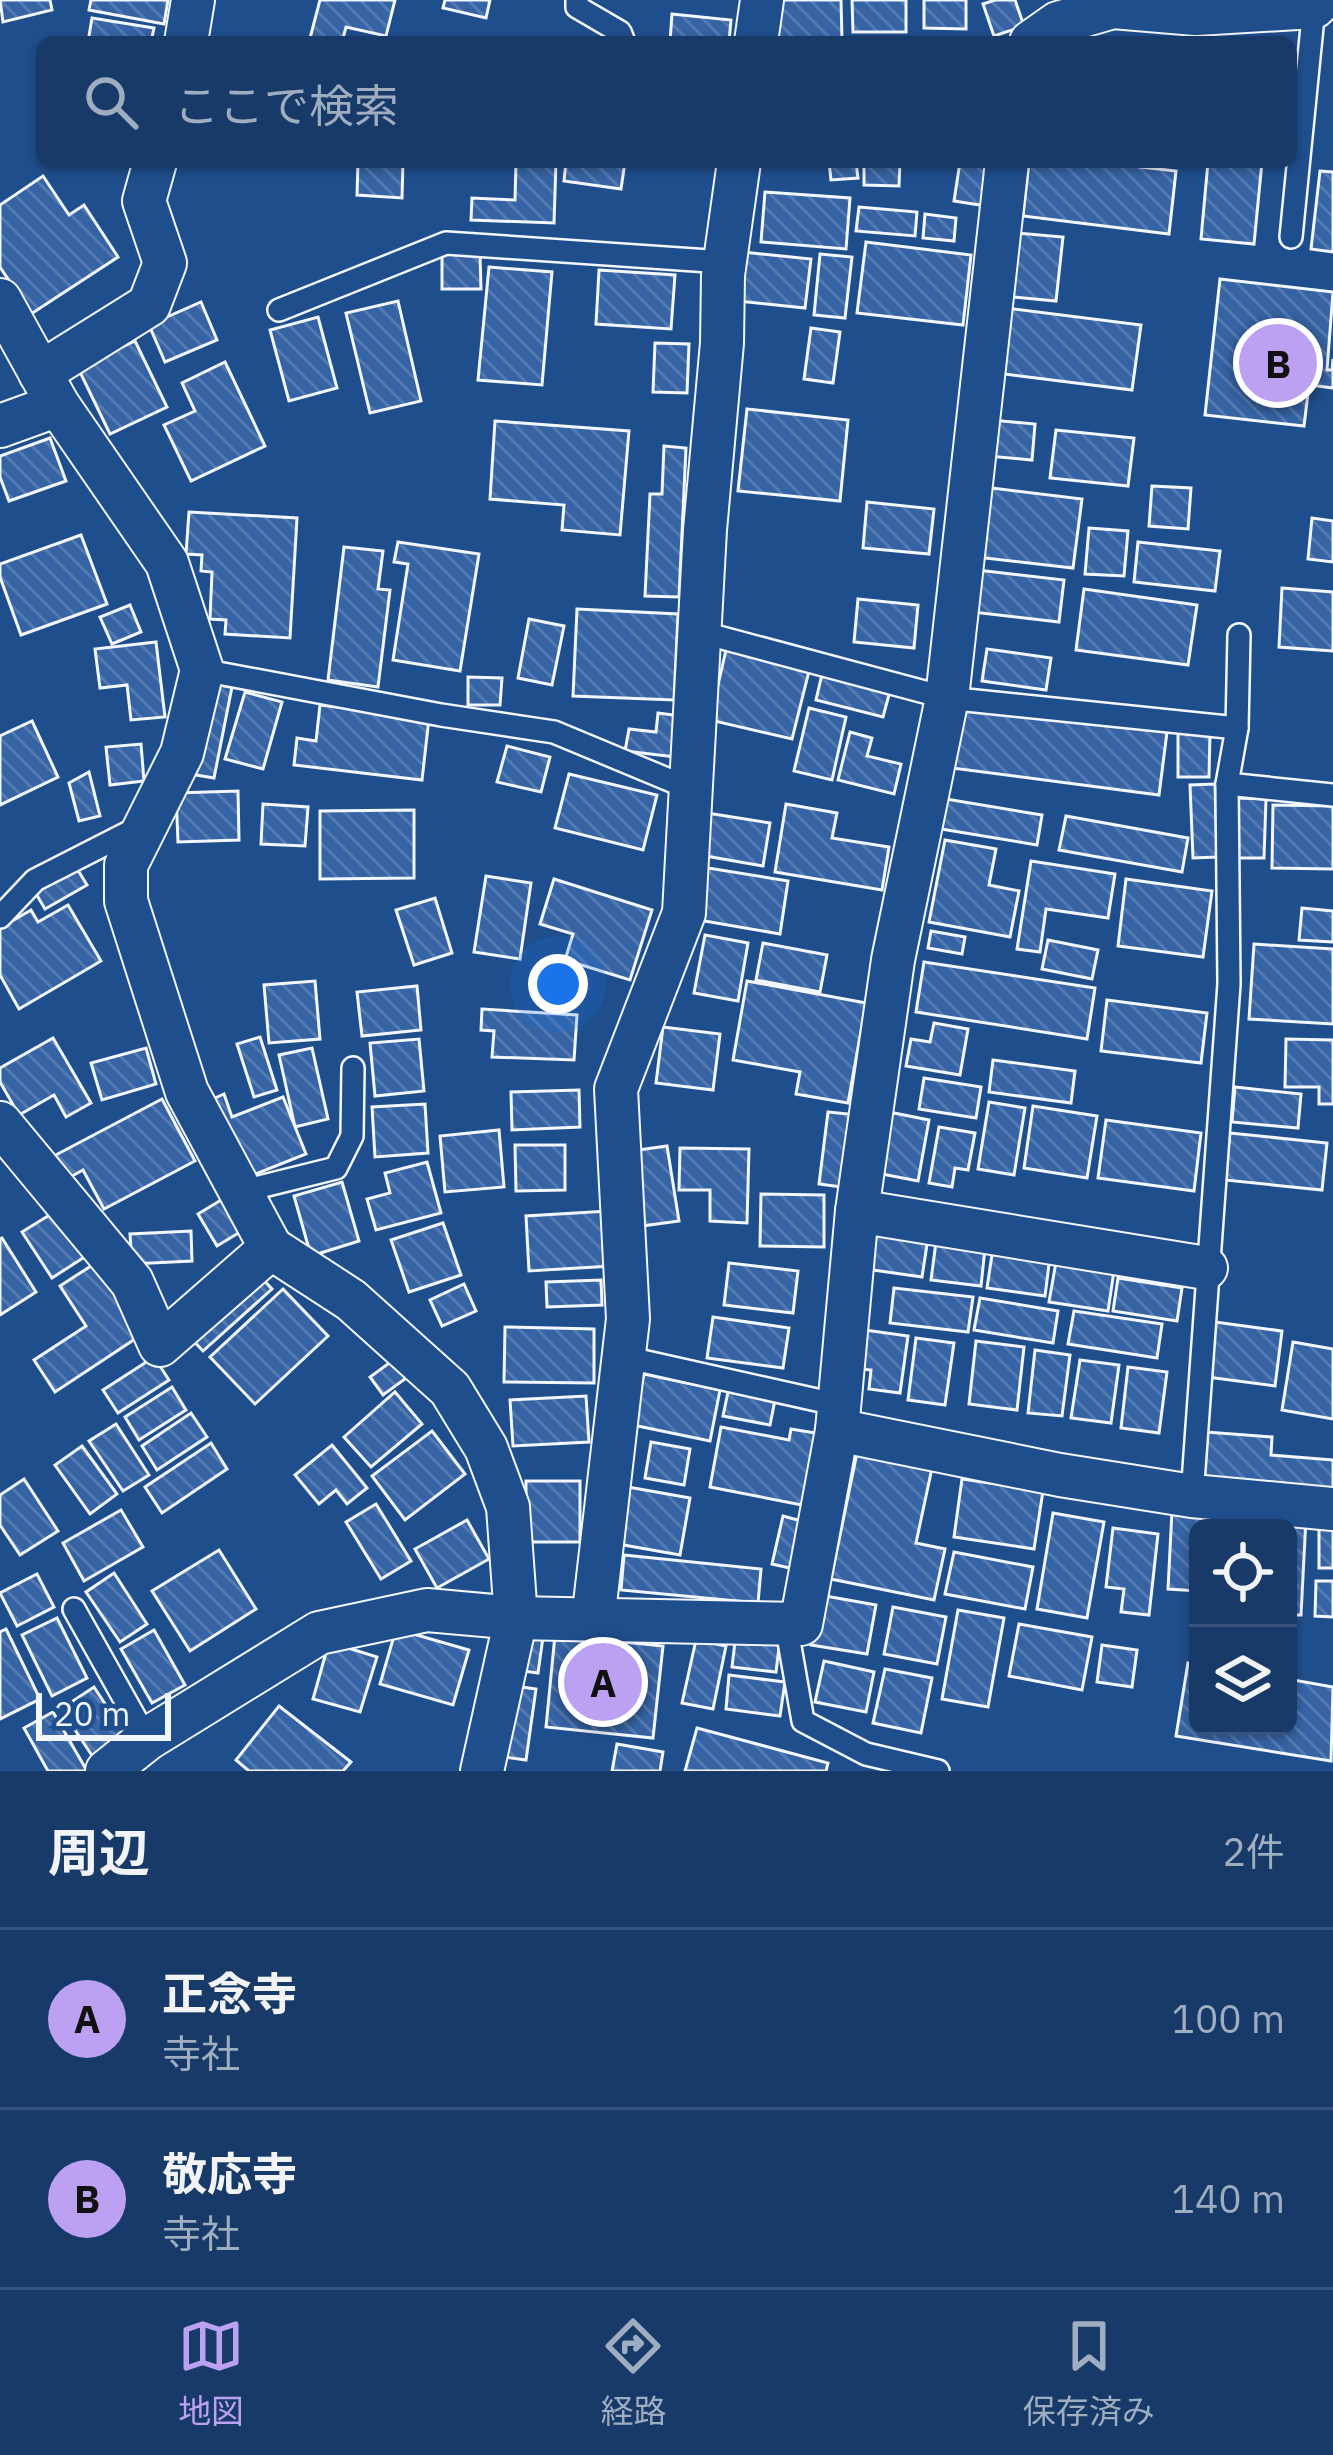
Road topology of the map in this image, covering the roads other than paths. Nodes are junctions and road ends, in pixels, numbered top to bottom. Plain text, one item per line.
1 (193, 0) edge
2 (577, 0) edge
3 (762, 0) edge
4 (1114, 3) edge
5 (1317, 3) edge
6 (188, 36) edge
7 (622, 36) edge
8 (757, 36) edge
9 (1040, 36) edge
10 (153, 168) edge
11 (738, 168) edge
12 (1005, 168) edge
13 (1291, 237) dead end
14 (724, 262) junction
15 (0, 300) edge
16 (279, 310) dead end
17 (49, 389) junction
18 (0, 427) edge
19 (700, 632) junction
20 (1239, 635) dead end
21 (202, 670) junction
22 (947, 698) junction
23 (1237, 728) junction
24 (1227, 784) junction
25 (691, 789) junction
26 (1333, 795) edge
27 (148, 823) junction
28 (0, 916) edge
29 (353, 1068) dead end
30 (0, 1124) edge
31 (243, 1191) junction
32 (857, 1211) junction
33 (271, 1248) junction
34 (1205, 1268) junction
35 (624, 1357) junction
36 (838, 1418) junction
37 (1192, 1496) junction
38 (1333, 1509) edge
39 (74, 1609) dead end
40 (517, 1618) junction
41 (593, 1621) junction
42 (786, 1624) junction
43 (148, 1738) junction
44 (106, 1771) edge
45 (482, 1771) edge
46 (938, 1771) edge

1 - 6 street
2 - 7 lane
3 - 8 street
4 - 5 street
4 - 9 street
5 - 13 lane
10 - 17 street
11 - 14 street
12 - 22 street
14 - 16 lane
14 - 19 street
15 - 17 street
17 - 18 street
17 - 21 street
19 - 22 lane
19 - 25 street
20 - 23 lane
21 - 25 lane
21 - 27 street
22 - 23 lane
22 - 32 street
23 - 24 lane
24 - 26 lane
24 - 34 lane
25 - 35 street
27 - 28 lane
27 - 31 street
29 - 31 lane
30 - 33 street
31 - 33 street
32 - 34 street
32 - 36 street
33 - 40 street
34 - 37 lane
35 - 36 lane
35 - 41 street
36 - 37 street
36 - 42 street
37 - 38 street
39 - 43 lane
40 - 41 street
40 - 43 street
40 - 45 street
41 - 42 street
42 - 46 lane
43 - 44 street

